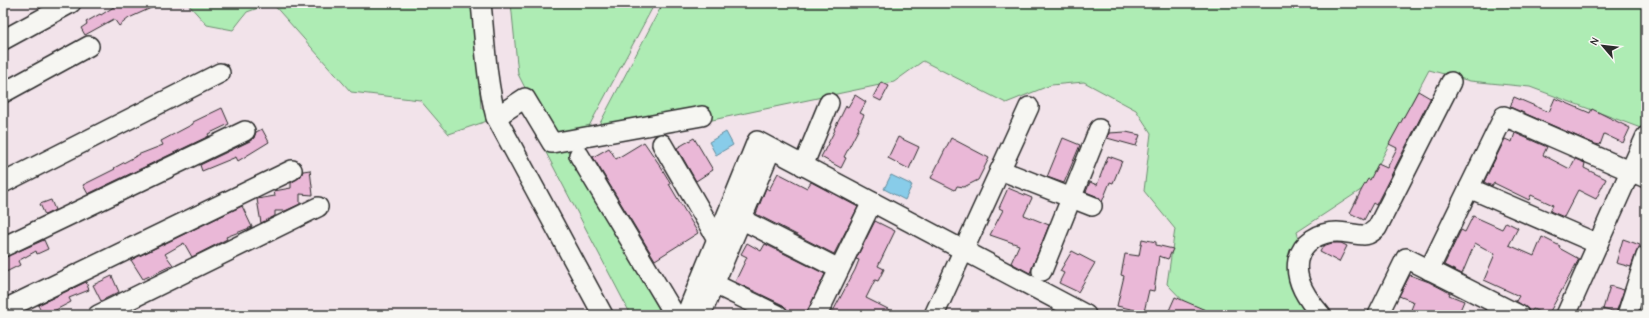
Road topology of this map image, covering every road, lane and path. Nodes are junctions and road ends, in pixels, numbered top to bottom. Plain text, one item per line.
1 (71, 3) edge
2 (481, 3) edge
3 (3, 40) edge
4 (89, 46) dead end
5 (220, 73) dead end
6 (1451, 82) dead end
7 (3, 93) edge
8 (829, 103) dead end
9 (1029, 108) dead end
10 (504, 112) junction
11 (702, 116) dead end
12 (1099, 129) dead end
13 (245, 131) dead end
14 (1646, 136) edge
15 (662, 144) dead end
16 (579, 155) dead end
17 (802, 166) junction
18 (292, 170) dead end
19 (1000, 170) junction
20 (1638, 175) edge
21 (3, 183) edge
22 (1469, 188) junction
23 (1072, 198) junction
24 (872, 202) junction
25 (1092, 206) dead end
26 (318, 207) dead end
27 (734, 216) junction
28 (717, 239) junction
29 (1598, 244) junction
30 (3, 247) edge
31 (964, 250) junction
32 (1646, 256) edge
33 (839, 269) junction
34 (1429, 270) junction
35 (1042, 271) dead end
36 (708, 280) junction
37 (3, 310) edge
38 (98, 315) edge
39 (603, 315) edge
40 (675, 315) edge
41 (686, 315) edge
42 (701, 315) edge
43 (778, 315) edge
44 (817, 315) edge
45 (934, 315) edge
46 (1086, 315) edge
47 (1321, 315) edge
48 (1378, 315) edge
49 (1519, 315) edge
50 (1566, 315) edge
51 (1627, 315) edge

1 - 3 street
2 - 10 street
4 - 7 street
5 - 21 street
6 - 47 street
8 - 17 street
9 - 19 street
10 - 11 street
10 - 39 street
12 - 23 street
13 - 30 street
14 - 20 street
15 - 28 street
16 - 40 street
17 - 24 street
17 - 27 street
18 - 37 street
19 - 23 street
19 - 31 street
20 - 22 street
20 - 29 street
22 - 29 street
22 - 34 street
23 - 25 street
23 - 35 street
24 - 31 street
24 - 33 street
26 - 38 street
27 - 28 street
27 - 33 street
27 - 36 street
28 - 36 street
29 - 50 street
31 - 45 street
31 - 46 street
32 - 51 street
33 - 44 street
34 - 48 street
34 - 49 street
36 - 41 street
36 - 42 street
36 - 43 street

